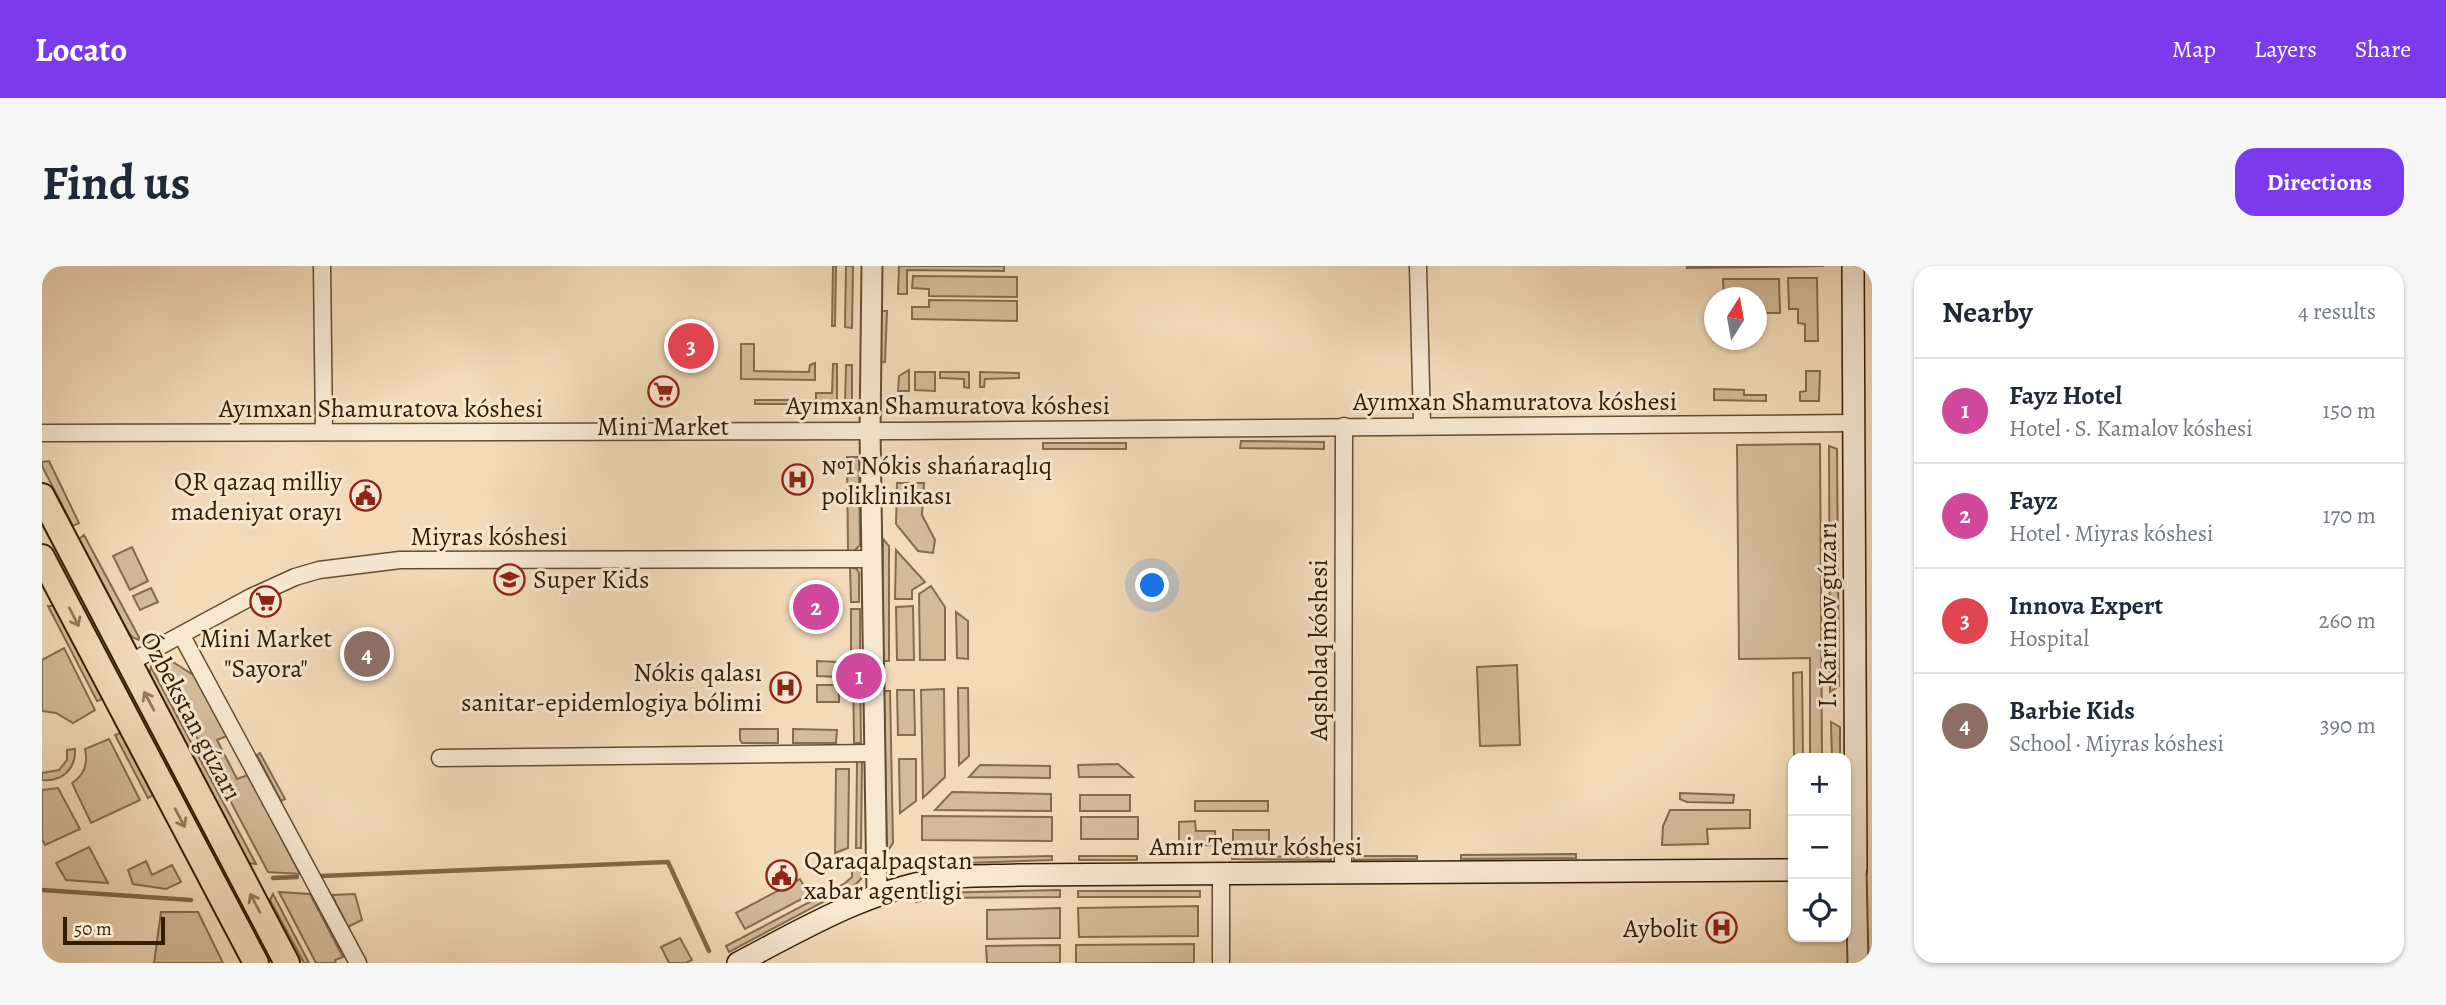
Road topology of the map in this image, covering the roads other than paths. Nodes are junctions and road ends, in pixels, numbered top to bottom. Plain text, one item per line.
1 (322, 266) edge
2 (872, 266) edge
3 (1418, 266) edge
4 (1853, 266) edge
5 (1854, 422) junction
6 (1422, 425) junction
7 (1344, 426) junction
8 (870, 431) junction
9 (324, 432) junction
10 (42, 433) edge
11 (42, 496) edge
12 (42, 557) edge
13 (872, 559) junction
14 (50, 590) edge
15 (182, 636) junction
16 (129, 663) junction
17 (875, 753) junction
18 (440, 758) dead end
19 (1858, 869) edge
20 (1788, 870) edge
21 (1221, 874) junction
22 (1343, 874) junction
23 (877, 895) junction
24 (256, 963) edge
25 (287, 963) edge
26 (358, 963) edge
27 (738, 963) edge
28 (1221, 963) edge
29 (1858, 963) edge

1 - 9 street
2 - 8 street
3 - 6 street
4 - 5 main road, I. Karimov gúzarı
5 - 6 street, Ayımxan Shamuratova kóshesi
5 - 19 main road, I. Karimov gúzarı
6 - 7 street, Ayımxan Shamuratova kóshesi
7 - 8 street, Ayımxan Shamuratova kóshesi
7 - 22 street, Aqsholaq kóshesi
8 - 9 street, Ayımxan Shamuratova kóshesi
8 - 13 street
9 - 10 street, Ayımxan Shamuratova kóshesi
11 - 16 main road, Ózbekstan gúzarı
12 - 14 main road
13 - 15 street, Miyras kóshesi
13 - 17 street
14 -> 24 main road
15 - 16 street, Miyras kóshesi
15 - 26 street, Ózbekstan gúzarı
25 -> 16 main road, Ózbekstan gúzarı
17 - 18 street
17 - 23 street
19 - 29 street, I. Karimov gúzarı
20 - 22 main road, Amir Temur kóshesi
21 - 22 main road, Amir Temur kóshesi
21 - 23 main road, Amir Temur kóshesi
21 - 28 street
23 - 27 main road, Amir Temur kóshesi

